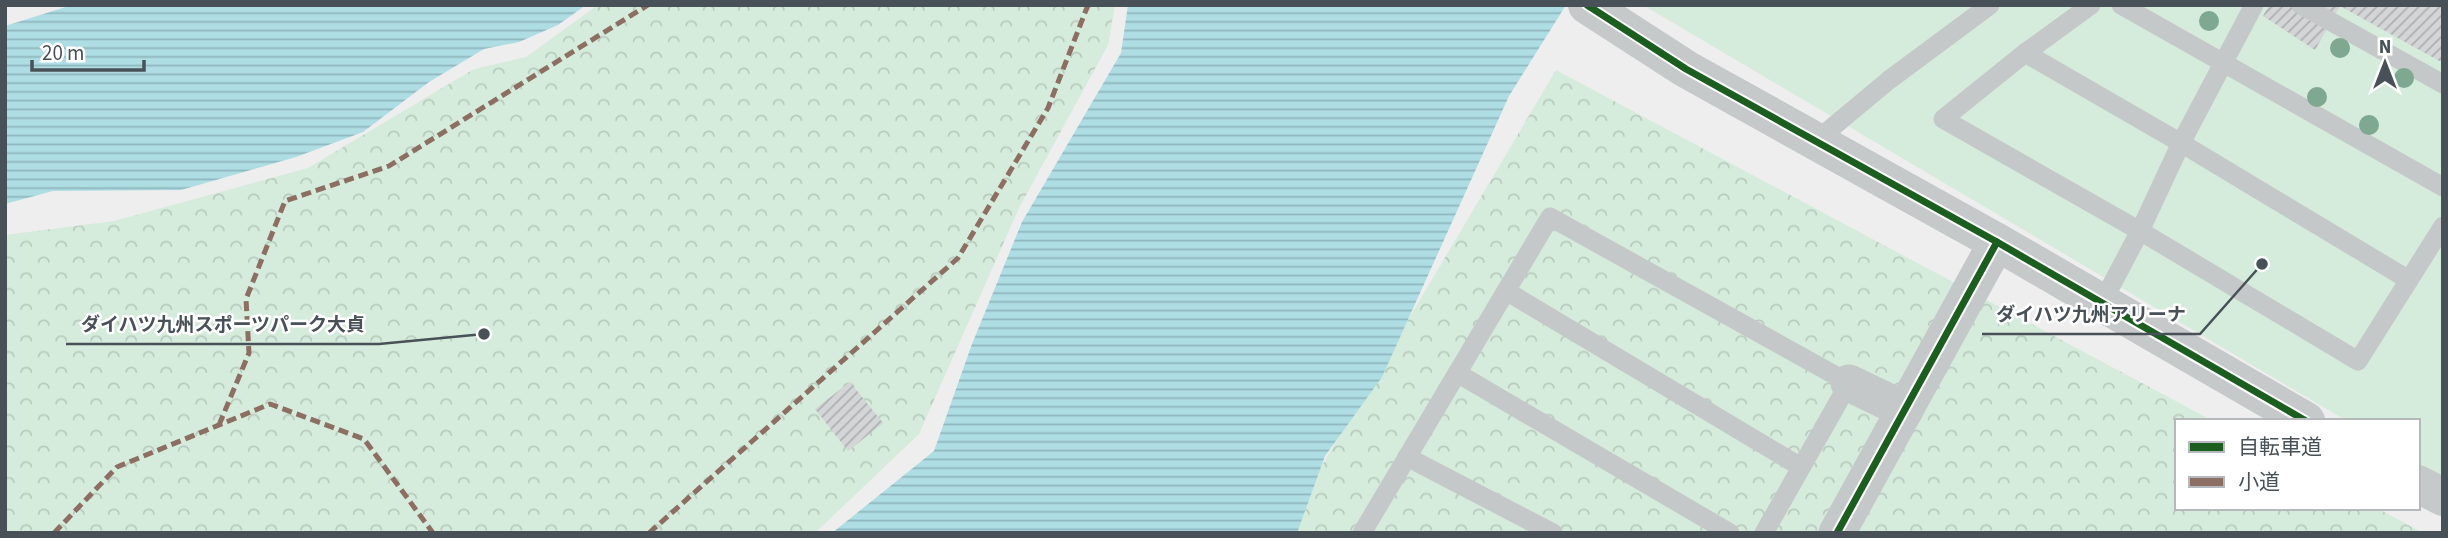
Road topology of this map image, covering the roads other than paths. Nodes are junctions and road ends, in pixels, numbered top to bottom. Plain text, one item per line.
1 (1990, 5) edge
2 (2091, 5) edge
3 (2121, 5) edge
4 (2254, 5) edge
5 (2301, 5) edge
6 (1587, 6) edge
7 (2025, 53) junction
8 (2224, 64) junction
9 (2443, 84) edge
10 (1816, 141) junction
11 (2181, 143) junction
12 (2443, 187) edge
13 (2443, 226) edge
14 (2140, 231) junction
15 (1997, 242) junction
16 (2409, 280) junction
17 (1506, 291) junction
18 (2102, 303) junction
19 (1457, 373) junction
20 (1849, 383) junction
21 (1905, 410) junction
22 (2303, 419) edge
23 (1407, 457) junction
24 (1801, 467) junction
25 (2420, 485) edge
26 (2443, 497) edge
27 (1362, 533) edge
28 (1553, 533) edge
29 (1730, 533) edge
30 (1763, 533) edge
31 (1837, 533) edge

1 - 10 lane
2 - 7 lane
3 - 8 lane
4 - 8 lane
5 - 9 lane
6 - 10 street
7 - 11 lane
7 - 14 lane
8 - 11 lane
8 - 12 lane
10 - 15 street
11 - 14 lane
11 - 16 lane
13 - 16 lane
14 - 16 lane
14 - 18 lane
15 - 18 street
15 - 21 street
17 - 19 lane
17 - 20 lane
17 - 24 lane
18 - 22 street
19 - 23 lane
19 - 29 lane
20 - 21 street
20 - 24 lane
21 - 31 street
23 - 27 lane
23 - 28 lane
24 - 30 lane
25 - 26 street

